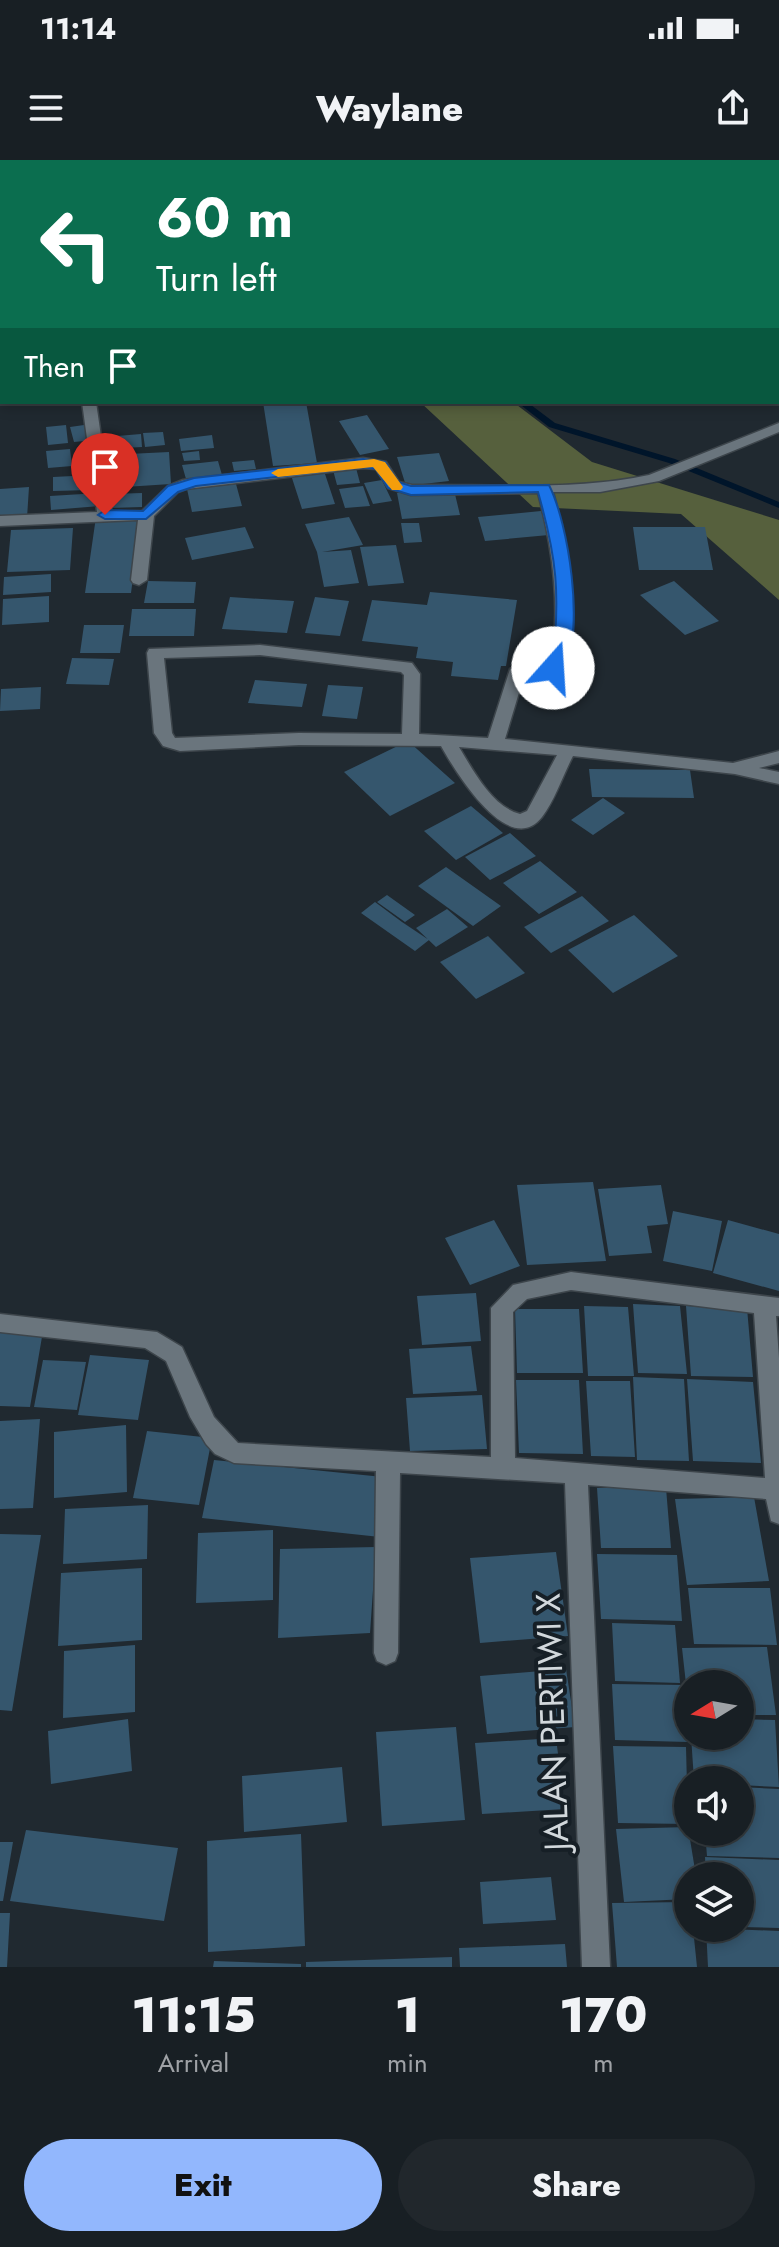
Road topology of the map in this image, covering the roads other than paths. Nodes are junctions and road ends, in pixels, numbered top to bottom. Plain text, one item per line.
1 (89, 404) edge
2 (779, 427) edge
3 (544, 488) junction
4 (105, 515) junction
5 (146, 515) junction
6 (0, 521) edge
7 (139, 580) dead end
8 (410, 740) junction
9 (446, 740) junction
10 (495, 744) junction
11 (568, 750) junction
12 (779, 757) edge
13 (733, 769) junction
14 (779, 778) edge
15 (772, 1306) edge
16 (0, 1323) edge
17 (388, 1463) junction
18 (503, 1468) junction
19 (576, 1474) junction
20 (775, 1489) junction
21 (779, 1513) edge
22 (386, 1653) dead end
23 (596, 1967) edge

1 - 4 street
2 - 3 street
3 - 5 street
3 - 10 street
4 - 5 street
4 - 6 street
5 - 7 street
8 - 8 street
8 - 9 street
9 - 10 street
9 - 11 street
10 - 11 street
11 - 13 street
12 - 13 street
13 - 14 street
15 - 18 street
15 - 20 street
16 - 17 street
17 - 18 street
17 - 22 street
18 - 19 street
19 - 20 street
19 - 23 street, JALAN PERTIWI X
20 - 21 street

